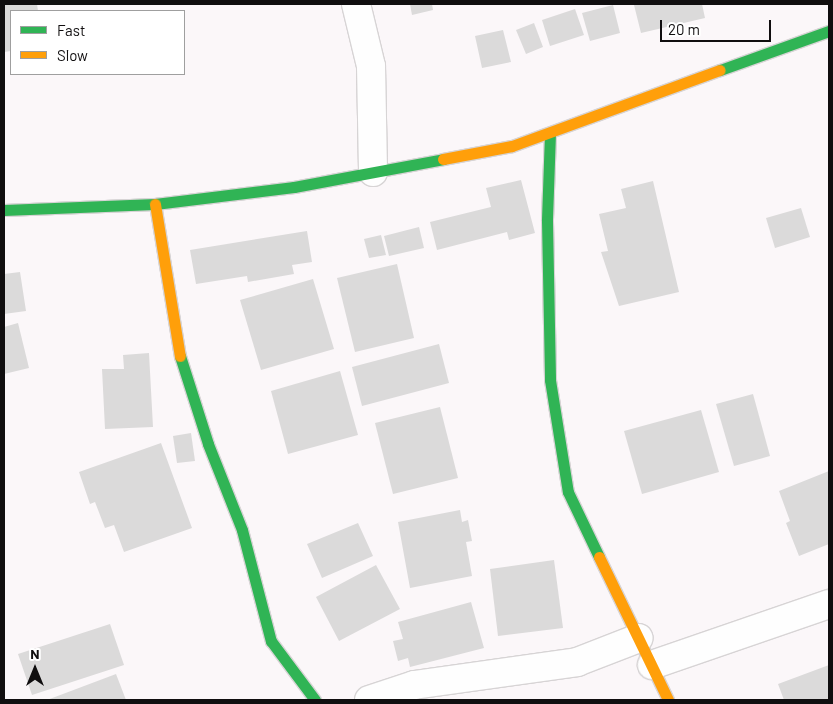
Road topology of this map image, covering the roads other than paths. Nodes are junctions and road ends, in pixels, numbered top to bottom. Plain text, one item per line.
1 (356, 4) edge
2 (829, 31) edge
3 (550, 133) junction
4 (373, 172) junction
5 (155, 204) junction
6 (4, 210) edge
7 (829, 604) edge
8 (639, 638) junction
9 (652, 665) junction
10 (315, 700) edge
11 (370, 700) edge
12 (668, 700) edge

1 - 4 street
2 - 3 street
3 - 4 street
3 - 8 street
4 - 5 street
5 - 6 street
5 - 10 street
7 - 9 street
8 - 9 street
8 - 11 street
9 - 12 street

